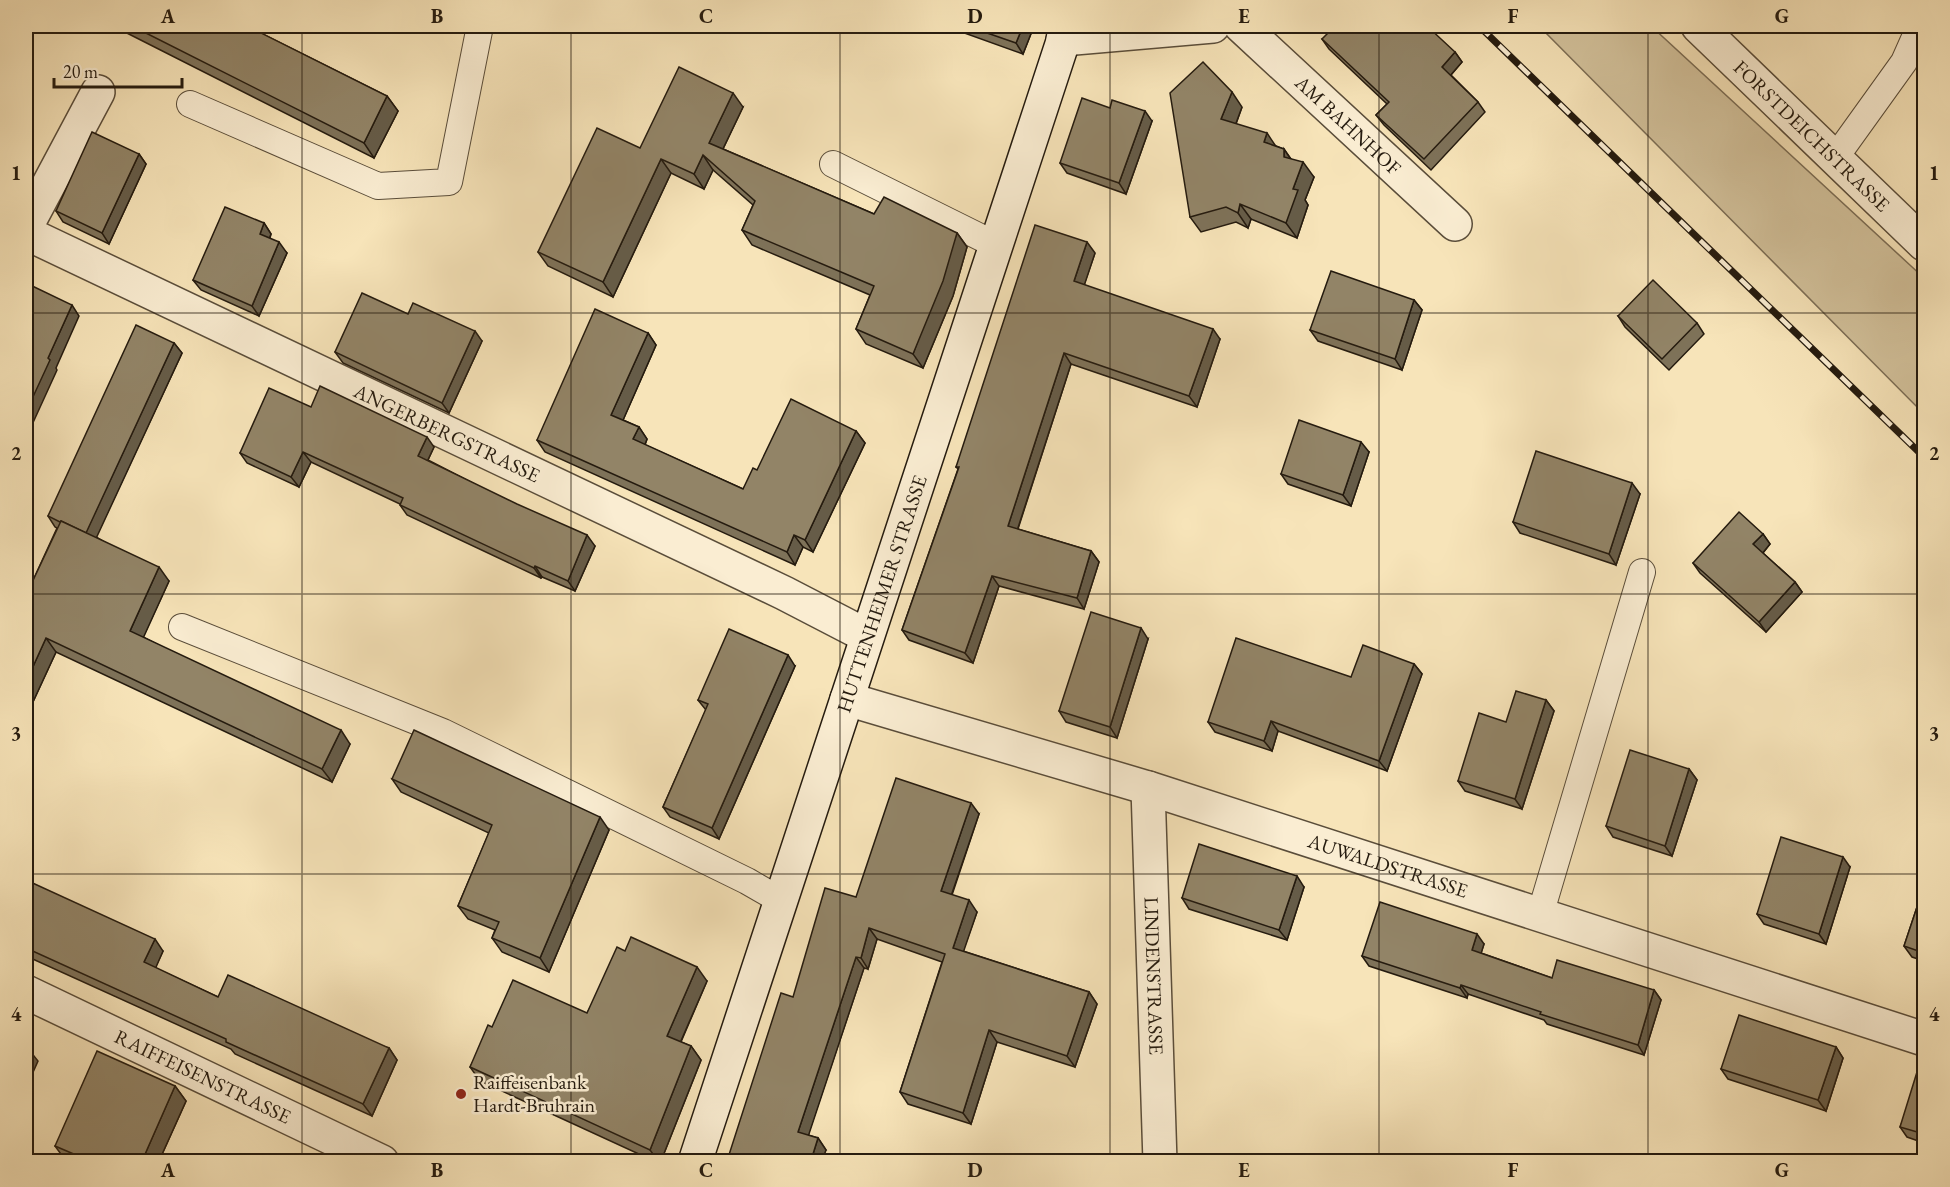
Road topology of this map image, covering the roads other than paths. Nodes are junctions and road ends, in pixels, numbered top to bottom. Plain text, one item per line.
1 (480, 26) edge
2 (1213, 26) edge
3 (1241, 26) edge
4 (1698, 26) edge
5 (1920, 26) edge
6 (1066, 32) edge
7 (98, 92) dead end
8 (190, 104) dead end
9 (1835, 158) junction
10 (833, 164) dead end
11 (1455, 224) dead end
12 (26, 227) edge
13 (26, 233) edge
14 (1924, 244) edge
15 (996, 245) junction
16 (1642, 572) dead end
17 (182, 627) dead end
18 (867, 636) junction
19 (847, 699) junction
20 (1148, 788) junction
21 (780, 900) junction
22 (1540, 915) junction
23 (26, 992) edge
24 (1924, 1039) edge
25 (382, 1161) edge
26 (695, 1161) edge
27 (1160, 1161) edge

1 - 8 lane
2 - 6 street
3 - 11 street, AM BAHNHOF
4 - 9 street, FORSTDEICHSTRASSE
5 - 9 lane
6 - 15 street, HUTTENHEIMER STRASSE
7 - 12 street
9 - 14 street, FORSTDEICHSTRASSE
10 - 15 lane
13 - 18 street, ANGERBERGSTRASSE
15 - 18 street, HUTTENHEIMER STRASSE
16 - 22 lane
17 - 21 lane
18 - 19 street, HUTTENHEIMER STRASSE
19 - 20 street, AUWALDSTRASSE
19 - 21 street, HUTTENHEIMER STRASSE
20 - 22 street, AUWALDSTRASSE
20 - 27 street, LINDENSTRASSE
21 - 26 street, HUTTENHEIMER STRASSE
22 - 24 street, AUWALDSTRASSE
23 - 25 street, RAIFFEISENSTRASSE

